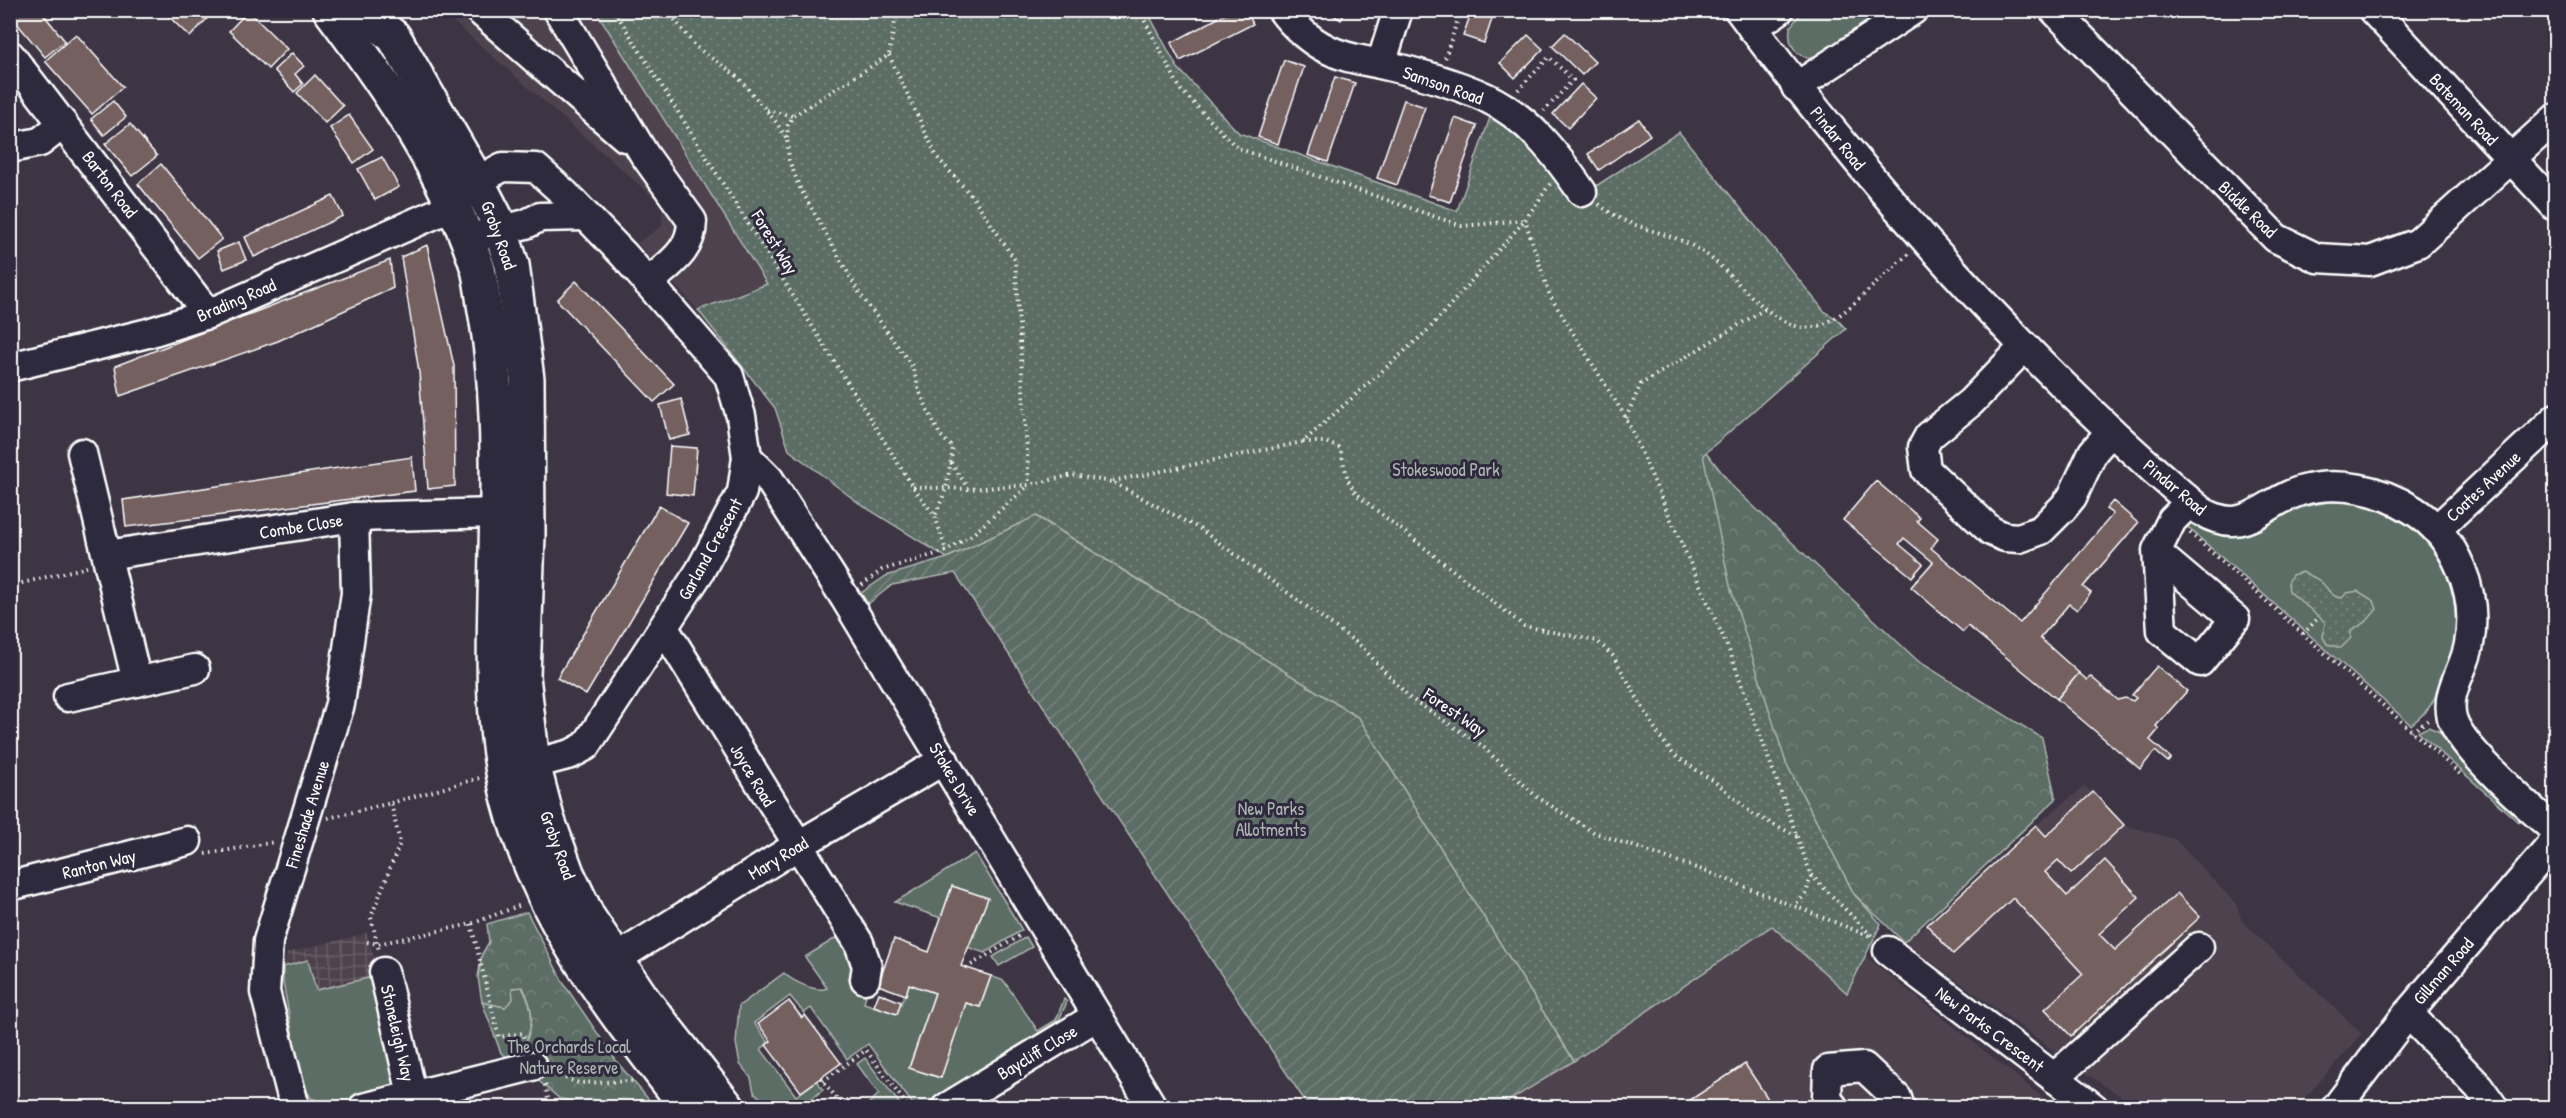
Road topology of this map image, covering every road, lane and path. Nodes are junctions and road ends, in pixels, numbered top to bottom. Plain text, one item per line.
1 (330, 10) edge
2 (360, 10) edge
3 (479, 10) edge
4 (558, 10) edge
5 (614, 10) edge
6 (667, 10) edge
7 (897, 10) edge
8 (1139, 10) edge
9 (1282, 10) edge
10 (1398, 10) edge
11 (1461, 10) edge
12 (1779, 10) edge
13 (1913, 10) edge
14 (2054, 10) edge
15 (2373, 10) edge
16 (1746, 19) edge
17 (889, 55) junction
18 (10, 56) edge
19 (1381, 64) junction
20 (1438, 80) junction
21 (1796, 87) junction
22 (1501, 107) junction
23 (766, 109) junction
24 (793, 116) junction
25 (2556, 118) edge
26 (63, 124) junction
27 (1529, 127) junction
28 (787, 139) junction
29 (10, 148) edge
30 (644, 154) junction
31 (2511, 160) junction
32 (1564, 165) junction
33 (547, 176) junction
34 (477, 181) junction
35 (1582, 192) joint
36 (453, 206) junction
37 (2556, 207) edge
38 (586, 216) junction
39 (540, 217) junction
40 (1525, 220) junction
41 (501, 230) junction
42 (466, 239) junction
43 (1923, 241) junction
44 (512, 265) junction
45 (648, 283) junction
46 (1765, 309) junction
47 (208, 314) junction
48 (2023, 348) junction
49 (10, 367) edge
50 (1626, 418) junction
51 (2111, 431) junction
52 (2551, 431) edge
53 (1303, 442) junction
54 (82, 453) dead end
55 (747, 457) junction
56 (951, 463) junction
57 (1112, 482) junction
58 (1029, 485) junction
59 (913, 487) junction
60 (946, 489) junction
61 (968, 489) junction
62 (2182, 510) junction
63 (935, 516) junction
64 (354, 518) junction
65 (507, 527) junction
66 (2437, 529) junction
67 (946, 551) junction
68 (2158, 554) dead end
69 (108, 558) junction
70 (10, 586) edge
71 (845, 598) junction
72 (2319, 617) dead end
73 (664, 628) junction
74 (2303, 634) junction
75 (195, 669) dead end
76 (137, 682) junction
77 (68, 697) dead end
78 (944, 760) junction
79 (533, 764) junction
80 (2463, 778) dead end
81 (465, 780) dead end
82 (391, 803) junction
83 (301, 831) junction
84 (2556, 831) edge
85 (1797, 836) junction
86 (2556, 840) edge
87 (187, 841) joint
88 (797, 846) junction
89 (1811, 875) junction
90 (10, 886) edge
91 (530, 901) dead end
92 (1794, 906) junction
93 (471, 924) junction
94 (1040, 924) junction
95 (367, 942) dead end
96 (378, 944) junction
97 (1881, 945) junction
98 (2199, 947) dead end
99 (614, 960) junction
100 (966, 968) dead end
101 (384, 972) joint
102 (866, 979) dead end
103 (2408, 1012) junction
104 (1097, 1016) junction
105 (536, 1067) junction
106 (2054, 1078) junction
107 (647, 1081) dead end
108 (412, 1094) junction
109 (295, 1107) edge
110 (363, 1107) edge
111 (550, 1107) edge
112 (688, 1107) edge
113 (728, 1107) edge
114 (844, 1107) edge
115 (909, 1107) edge
116 (946, 1107) edge
117 (1153, 1107) edge
118 (1834, 1107) edge
119 (1900, 1107) edge
120 (2094, 1107) edge
121 (2336, 1107) edge
122 (2494, 1107) edge

1 - 36 main road, Groby Road
2 - 34 main road, Groby Road
3 - 30 street
4 - 30 street
5 - 59 path, Forest Way
6 - 23 path
7 - 17 path
8 - 40 path
9 - 19 street, Samson Road
10 - 19 street
11 - 20 path
12 - 16 street
13 - 21 street
14 - 31 street, Biddle Road
15 - 31 street, Bateman Road
16 - 21 street, Pindar Road
17 - 24 path
17 - 58 path
18 - 26 street, Barton Road
19 - 20 street, Samson Road
20 - 22 street, Samson Road
21 - 43 street, Pindar Road
22 - 27 street, Samson Road
22 - 27 path
23 - 24 path
23 - 28 path
24 - 28 path
25 - 31 street, Biddle Road
26 - 29 street
26 - 47 street, Barton Road
27 - 32 street, Samson Road
28 - 56 path
30 - 45 street
31 - 37 street, Bateman Road
32 - 35 street, Samson Road
32 - 40 path
33 - 34 street, Garland Crescent
33 - 38 street, Garland Crescent
33 - 39 street
34 - 36 street, Garland Crescent
34 - 41 main road, Groby Road
35 - 46 path
36 - 42 main road, Groby Road
36 - 47 street, Brading Road
38 - 39 street
38 - 45 street, Garland Crescent
39 - 41 street
39 - 44 street
40 - 50 path
40 - 53 path
41 - 42 street
41 - 44 main road, Groby Road
42 - 65 main road, Groby Road
43 - 46 path
43 - 48 street, Pindar Road
44 - 65 main road, Groby Road
45 - 55 street, Garland Crescent
46 - 50 path
47 - 49 street, Brading Road
48 - 51 street, Pindar Road
48 - 51 street
50 - 85 path
51 - 62 street, Pindar Road
52 - 66 street, Coates Avenue
53 - 57 path
53 - 85 path
54 - 69 street
55 - 71 street, Stokes Drive
55 - 73 street, Garland Crescent
56 - 60 path
56 - 61 path
57 - 58 path, Forest Way
57 - 92 path, Forest Way
58 - 61 path, Forest Way
58 - 67 path, Forest Way
59 - 60 path, Forest Way
59 - 63 path, Forest Way
60 - 61 path, Forest Way
60 - 63 path
62 - 66 street, Pindar Road
62 - 68 street
62 - 74 path
63 - 67 path, Forest Way
64 - 65 street, Combe Close
64 - 69 street, Combe Close
64 - 83 street, Fineshade Avenue
65 - 79 main road, Groby Road
65 - 112 main road, Groby Road
66 - 84 street, Pindar Road
67 - 71 path, Forest Way
69 - 70 path
69 - 76 street
71 - 78 street, Stokes Drive
72 - 74 path
73 - 79 street, Garland Crescent
73 - 88 street, Joyce Road
74 - 80 path
75 - 76 street
76 - 77 street
78 - 88 street, Mary Road
78 - 94 street, Stokes Drive
79 - 99 main road, Groby Road
81 - 82 path
82 - 83 path
82 - 96 path
83 - 87 path
83 - 109 street, Fineshade Avenue
85 - 89 path
86 - 103 street, Gillman Road
87 - 90 street, Ranton Way
88 - 99 street, Mary Road
88 - 102 street, Joyce Road
89 - 92 path
89 - 97 path
91 - 93 path
92 - 97 path, Forest Way
93 - 96 path
93 - 105 path
94 - 100 path
94 - 104 street, Stokes Drive
95 - 96 path
96 - 101 path
97 - 106 street, New Parks Crescent
98 - 106 street
99 - 113 main road, Groby Road
101 - 108 street, Stoneleigh Way
103 - 121 street, Gillman Road
103 - 122 street
104 - 116 street, Baycliff Close
104 - 117 street, Stokes Drive
105 - 107 path
105 - 108 street, Stoneleigh Way
105 - 111 path
106 - 120 street, New Parks Crescent
108 - 110 street, Stoneleigh Way
114 - 115 path
118 - 119 street

